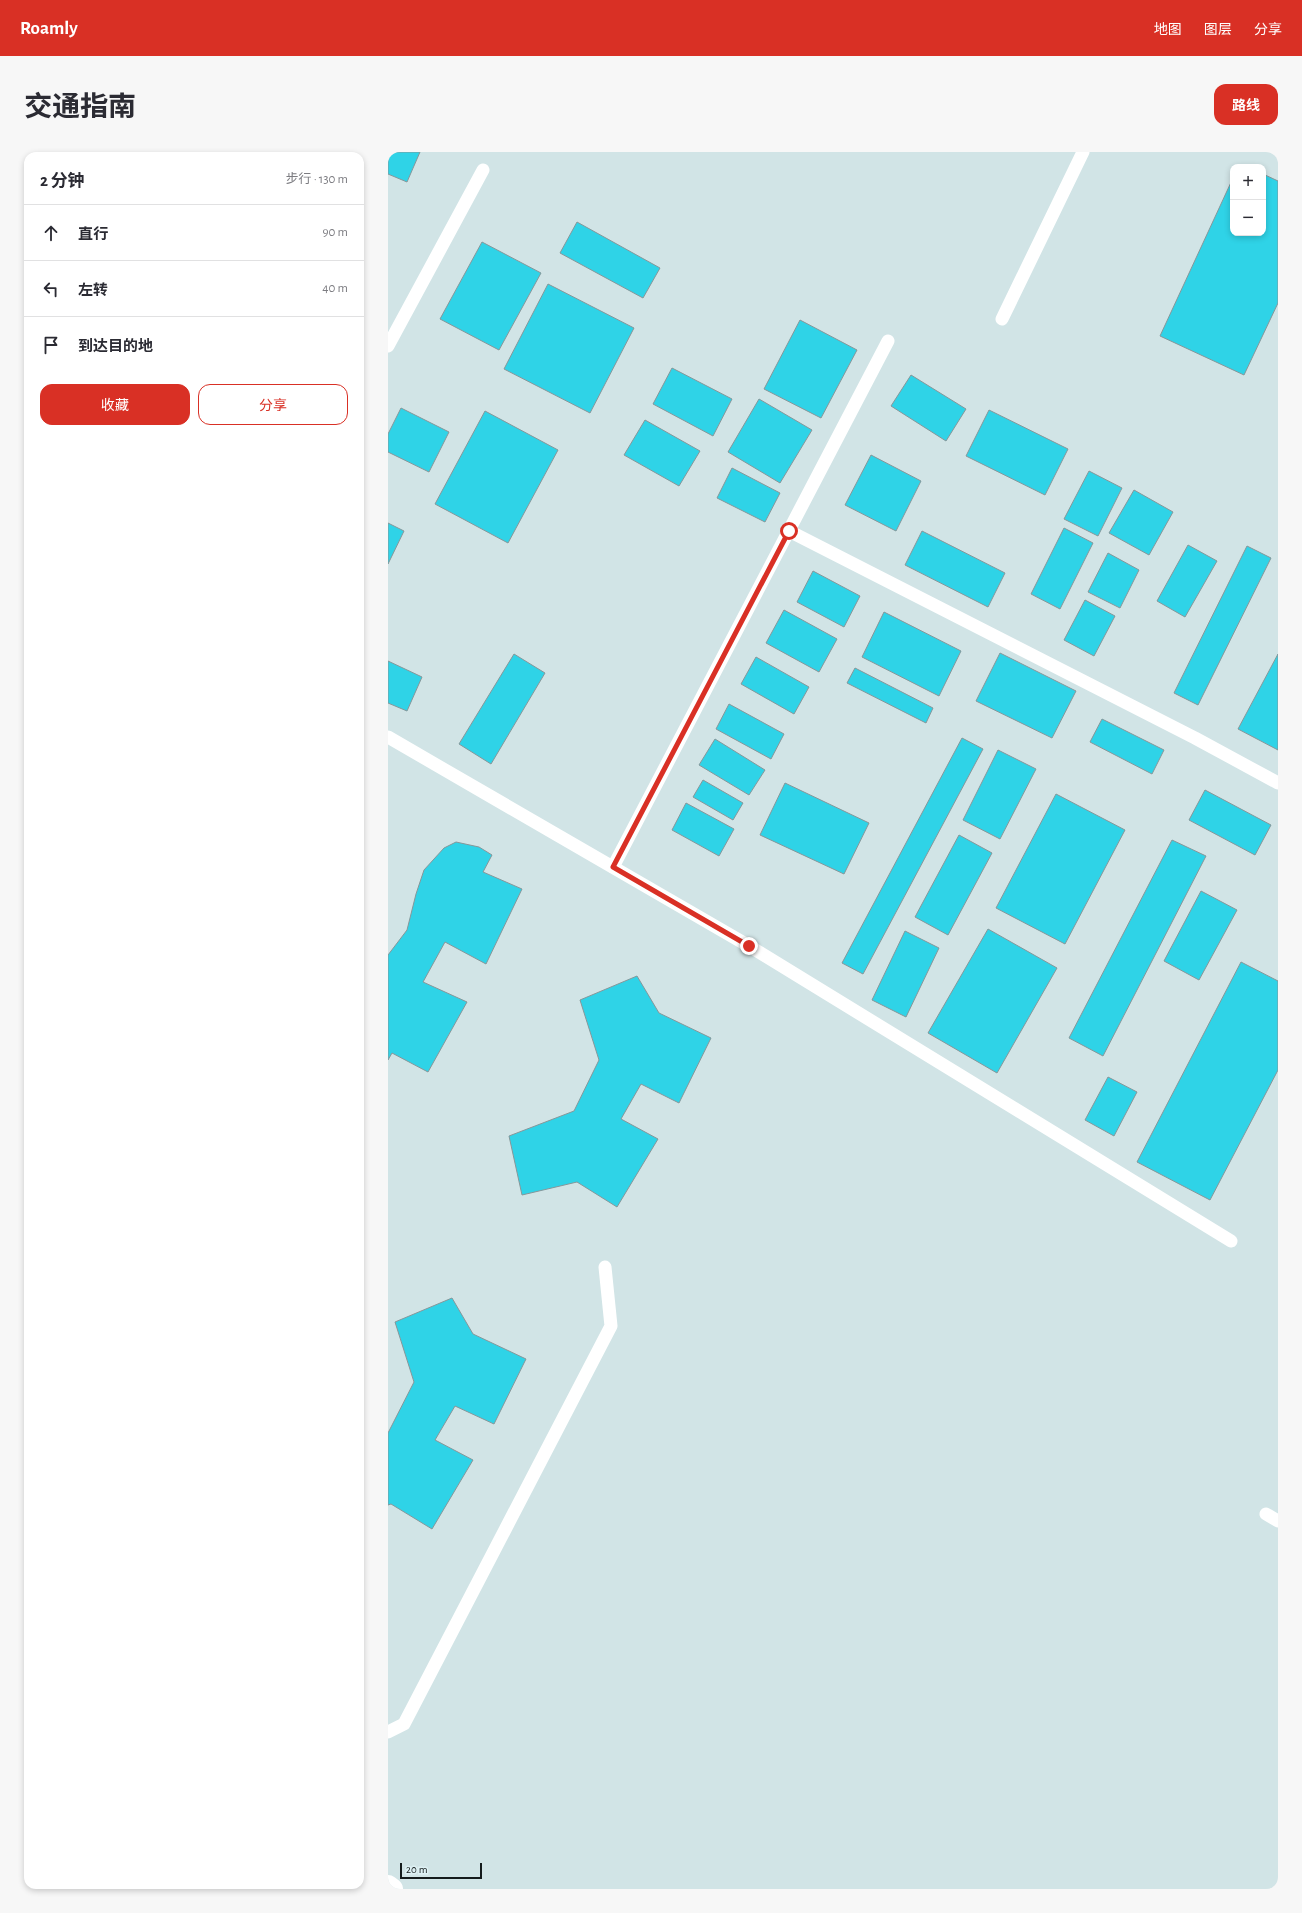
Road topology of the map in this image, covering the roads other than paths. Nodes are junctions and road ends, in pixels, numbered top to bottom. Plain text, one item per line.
1 (1083, 152) edge
2 (483, 170) dead end
3 (1002, 319) dead end
4 (888, 341) dead end
5 (388, 346) edge
6 (789, 531) junction
7 (388, 737) edge
8 (1278, 783) edge
9 (613, 867) junction
10 (1231, 1241) dead end
11 (605, 1267) dead end
12 (1266, 1514) dead end
13 (1278, 1522) edge
14 (388, 1732) edge
15 (388, 1886) edge
16 (392, 1889) edge

1 - 3 lane
2 - 5 lane
4 - 6 lane
6 - 8 lane
6 - 9 lane
7 - 9 lane
9 - 10 lane
11 - 14 lane
12 - 13 lane
15 - 16 street

